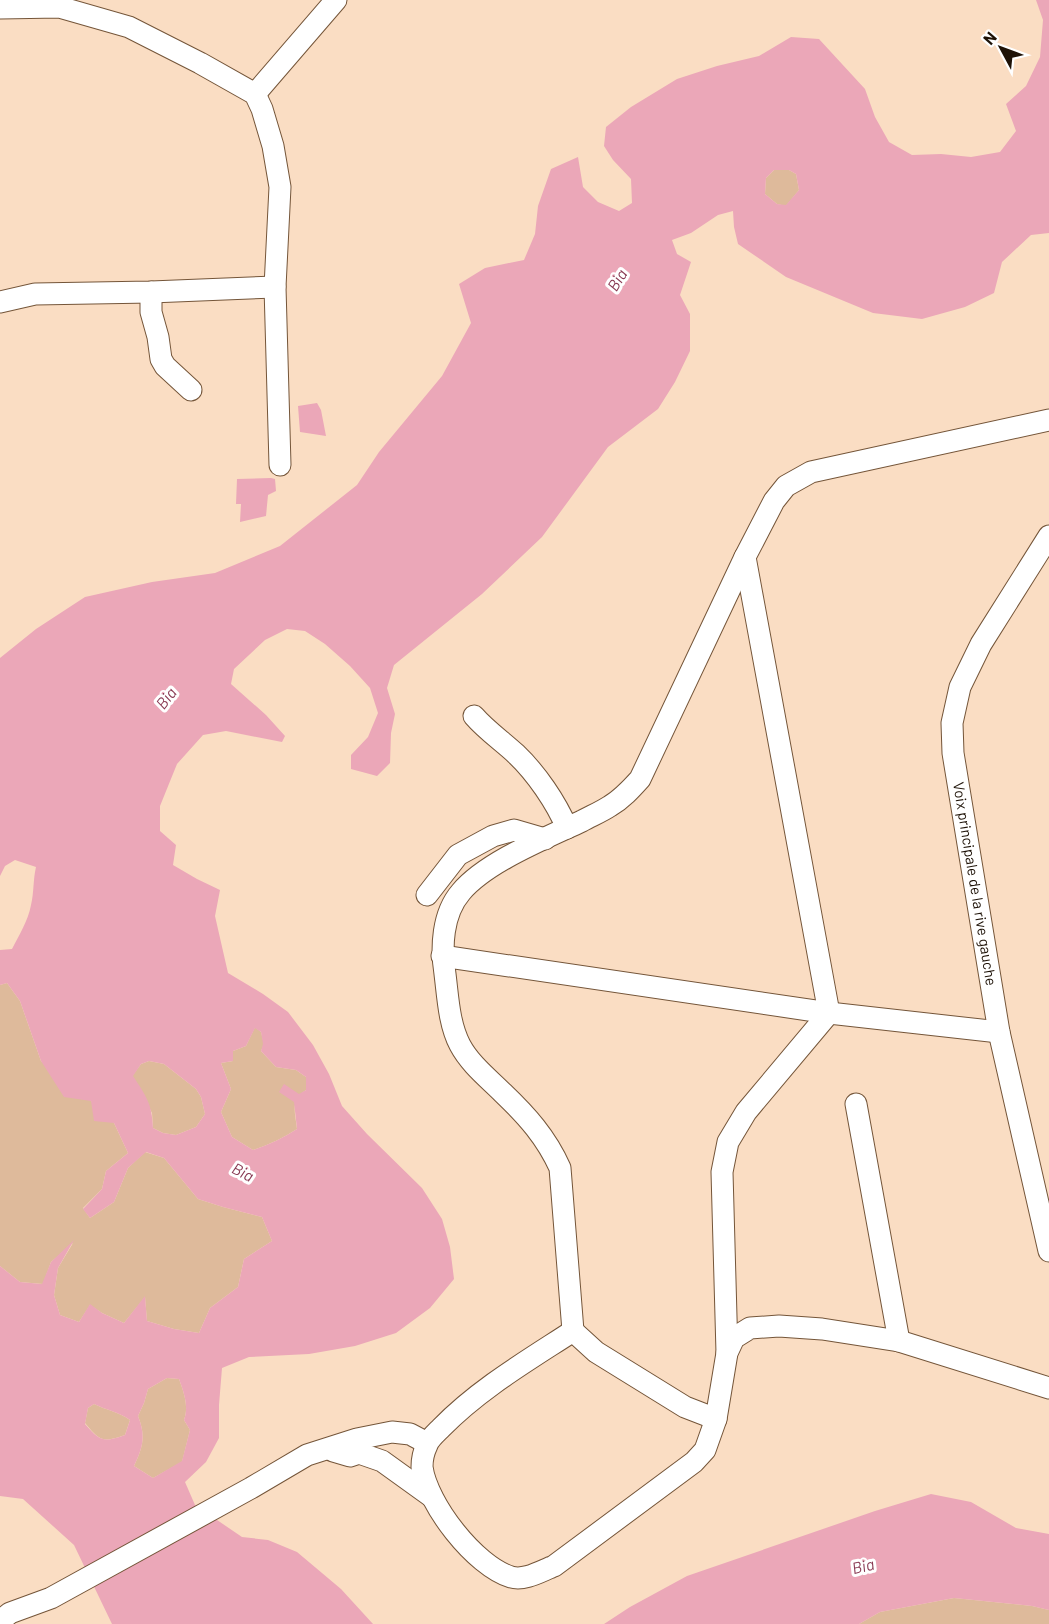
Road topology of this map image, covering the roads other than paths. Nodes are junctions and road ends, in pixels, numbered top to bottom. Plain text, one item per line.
1 (336, 0) edge
2 (0, 8) edge
3 (255, 94) junction
4 (275, 287) junction
5 (151, 292) junction
6 (0, 302) edge
7 (191, 390) dead end
8 (1049, 420) edge
9 (280, 465) dead end
10 (1049, 536) edge
11 (745, 557) junction
12 (474, 716) dead end
13 (567, 828) junction
14 (545, 839) junction
15 (427, 895) dead end
16 (442, 956) junction
17 (829, 1013) junction
18 (999, 1032) junction
19 (856, 1104) dead end
20 (1049, 1251) edge
21 (573, 1331) junction
22 (899, 1341) junction
23 (727, 1353) junction
24 (1049, 1388) edge
25 (716, 1419) junction
26 (427, 1443) junction
27 (326, 1449) junction
28 (432, 1497) junction
29 (0, 1620) edge

1 - 3 street
2 - 3 street
3 - 4 street
4 - 5 street
4 - 9 street
5 - 6 street
5 - 7 street
8 - 11 street
10 - 18 street, Voix principale de la rive gauche
11 - 13 street
11 - 17 street
12 - 13 street
13 - 14 street
14 - 15 street
14 - 16 street
16 - 17 street
16 - 21 street
17 - 18 street
17 - 23 street
18 - 20 street, Voix principale de la rive gauche
19 - 22 street
21 - 25 street
21 - 26 street
22 - 23 street
22 - 24 street
23 - 25 street
25 - 28 street
26 - 27 street
26 - 28 street
27 - 28 street
27 - 29 street

